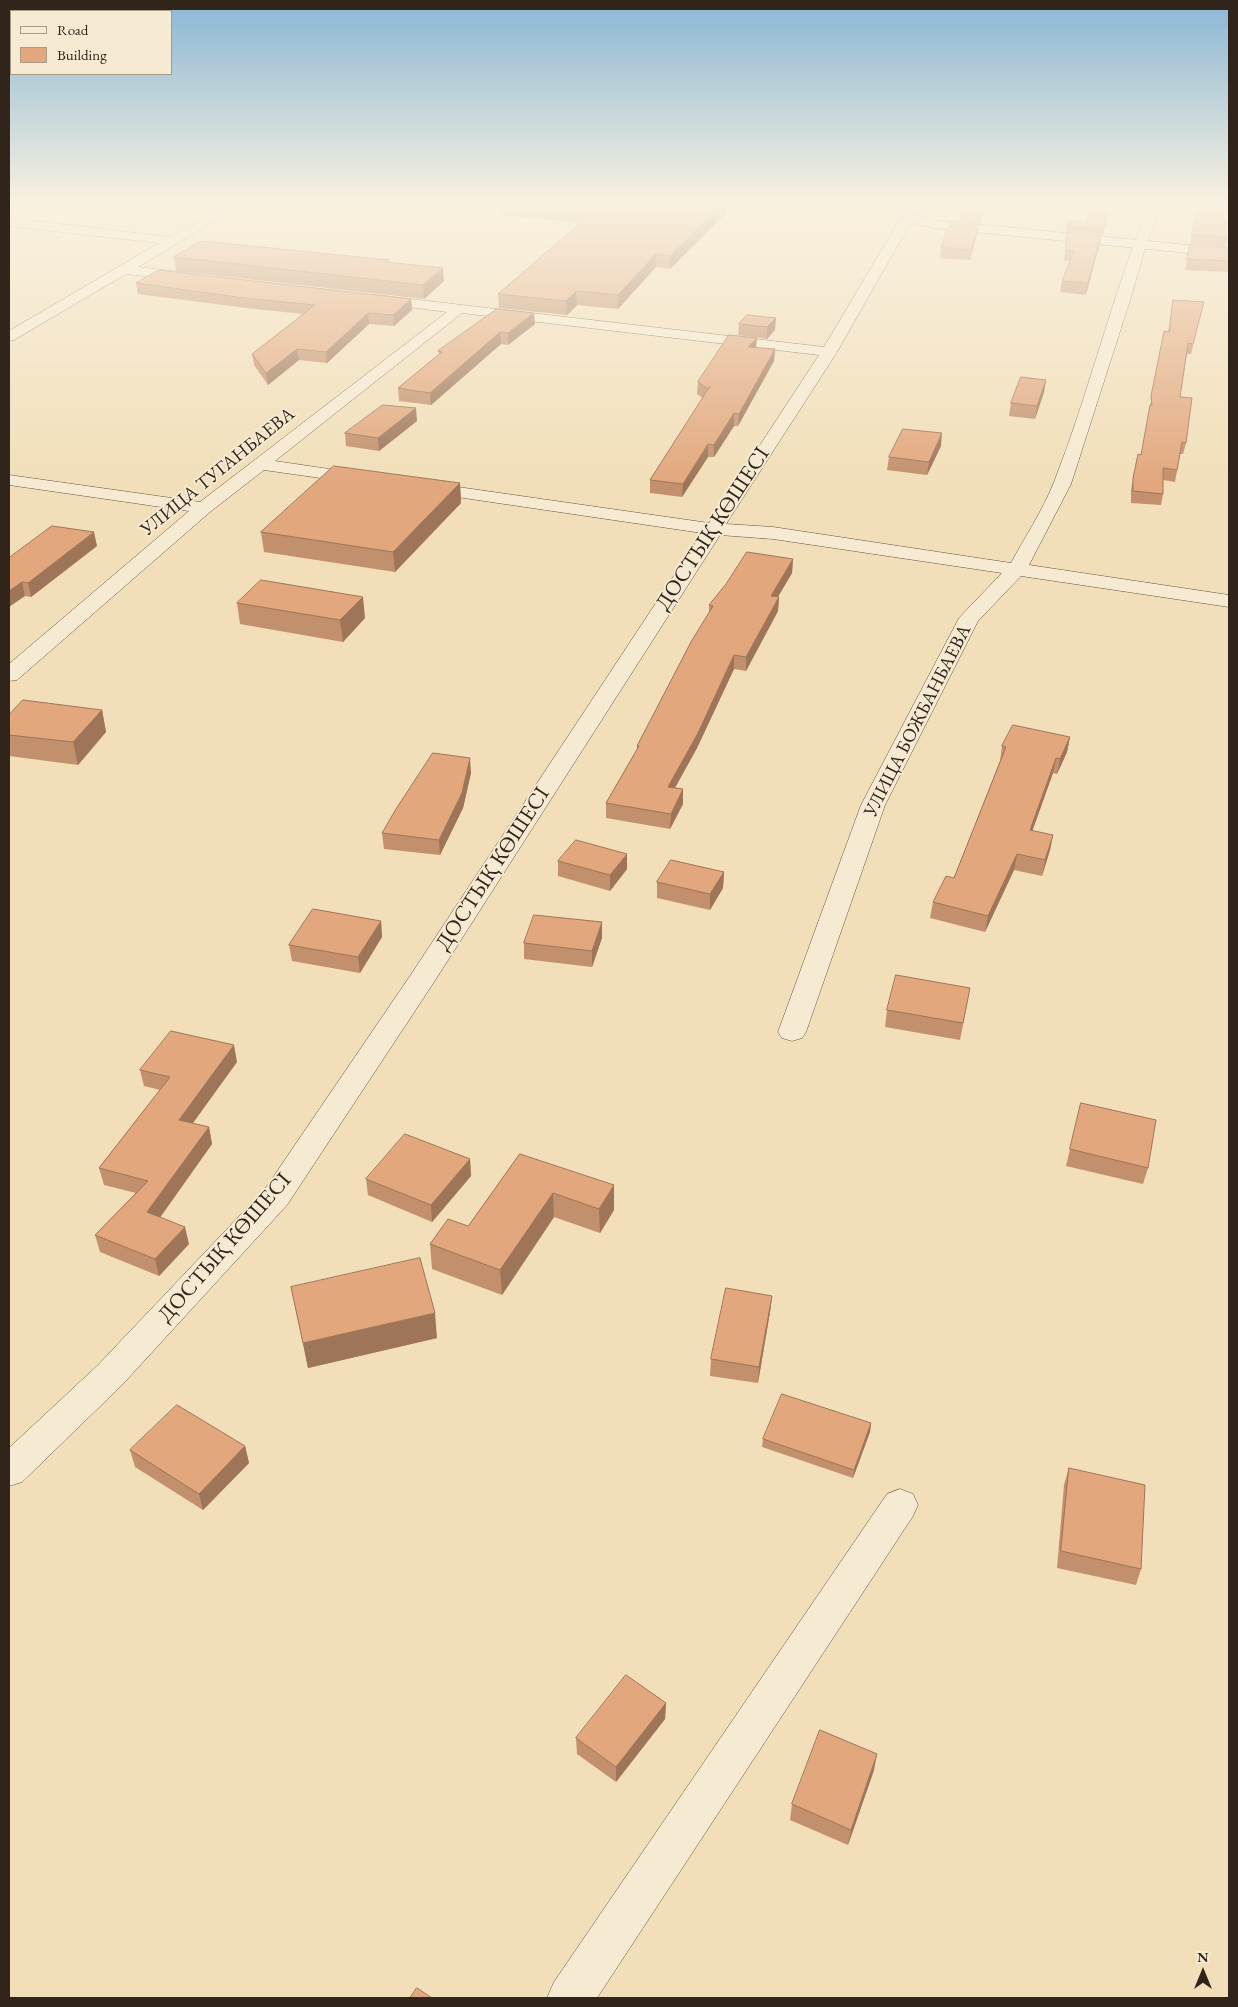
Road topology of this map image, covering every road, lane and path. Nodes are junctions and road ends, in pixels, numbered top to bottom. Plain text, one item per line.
1 (77, 297) edge
2 (360, 297) edge
3 (861, 297) edge
4 (1125, 297) edge
5 (459, 309) junction
6 (9, 336) edge
7 (829, 352) junction
8 (260, 464) junction
9 (9, 480) edge
10 (378, 481) edge
11 (408, 485) edge
12 (204, 508) junction
13 (713, 529) junction
14 (1017, 569) junction
15 (1229, 601) edge
16 (9, 675) edge
17 (792, 1032) dead end
18 (9, 1472) edge
19 (900, 1505) dead end
20 (570, 1998) edge

1 - 6 street
2 - 5 street
3 - 7 street, ДОСТЫҚ КӨШЕСІ
4 - 14 street, УЛИЦА БОЖБАНБАЕВА
5 - 7 street
5 - 8 street, УЛИЦА ТУГАНБАЕВА
7 - 13 street, ДОСТЫҚ КӨШЕСІ
8 - 10 street
8 - 12 street, УЛИЦА ТУГАНБАЕВА
9 - 12 street
11 - 13 street
12 - 16 street, УЛИЦА ТУГАНБАЕВА
13 - 14 street
13 - 18 street, ДОСТЫҚ КӨШЕСІ
14 - 15 street
14 - 17 street, УЛИЦА БОЖБАНБАЕВА
19 - 20 street

